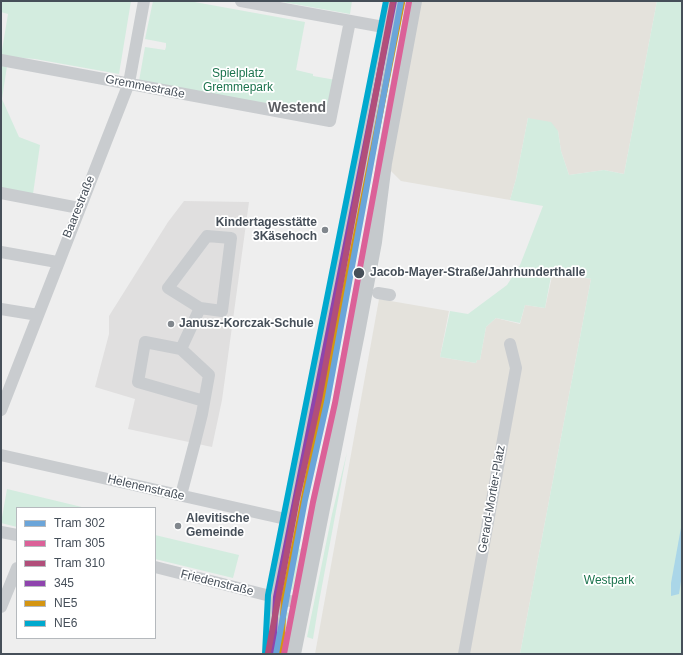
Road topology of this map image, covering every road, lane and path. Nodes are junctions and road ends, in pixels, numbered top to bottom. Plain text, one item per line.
1 (144, 1) edge
2 (241, 1) edge
3 (394, 1) edge
4 (414, 1) edge
5 (350, 21) junction
6 (389, 28) junction
7 (1, 60) edge
8 (129, 83) junction
9 (1, 193) edge
10 (79, 208) junction
11 (1, 252) edge
12 (57, 262) junction
13 (200, 308) junction
14 (1, 309) edge
15 (38, 315) junction
16 (510, 344) dead end
17 (181, 349) junction
18 (204, 401) junction
19 (1, 410) edge
20 (1, 455) edge
21 (181, 495) junction
22 (290, 520) junction
23 (1, 532) edge
24 (16, 535) edge
25 (156, 568) edge
26 (16, 570) edge
27 (276, 597) junction
28 (302, 604) junction
29 (1, 607) edge
30 (273, 654) edge
31 (293, 654) edge
32 (464, 654) edge

1 - 8 street, Baarestraße
2 - 5 street
3 - 6 main road
4 - 28 main road
5 - 6 street
5 - 8 street, Gremmestraße
6 - 22 main road
7 - 8 street, Gremmestraße
8 - 10 street, Baarestraße
9 - 10 street
10 - 12 street, Baarestraße
11 - 12 street
12 - 15 street, Baarestraße
13 - 13 street
13 - 17 street
14 - 15 street
15 - 19 street, Baarestraße
16 - 32 street, Gerard-Mortier-Platz
17 - 18 street
17 - 18 street
18 - 21 street
20 - 21 street, Helenenstraße
21 - 22 street, Helenenstraße
22 - 27 main road
23 - 24 street
25 - 27 street, Friedenstraße
26 - 29 street
27 - 28 street, Friedenstraße
27 - 30 main road
28 - 31 main road

